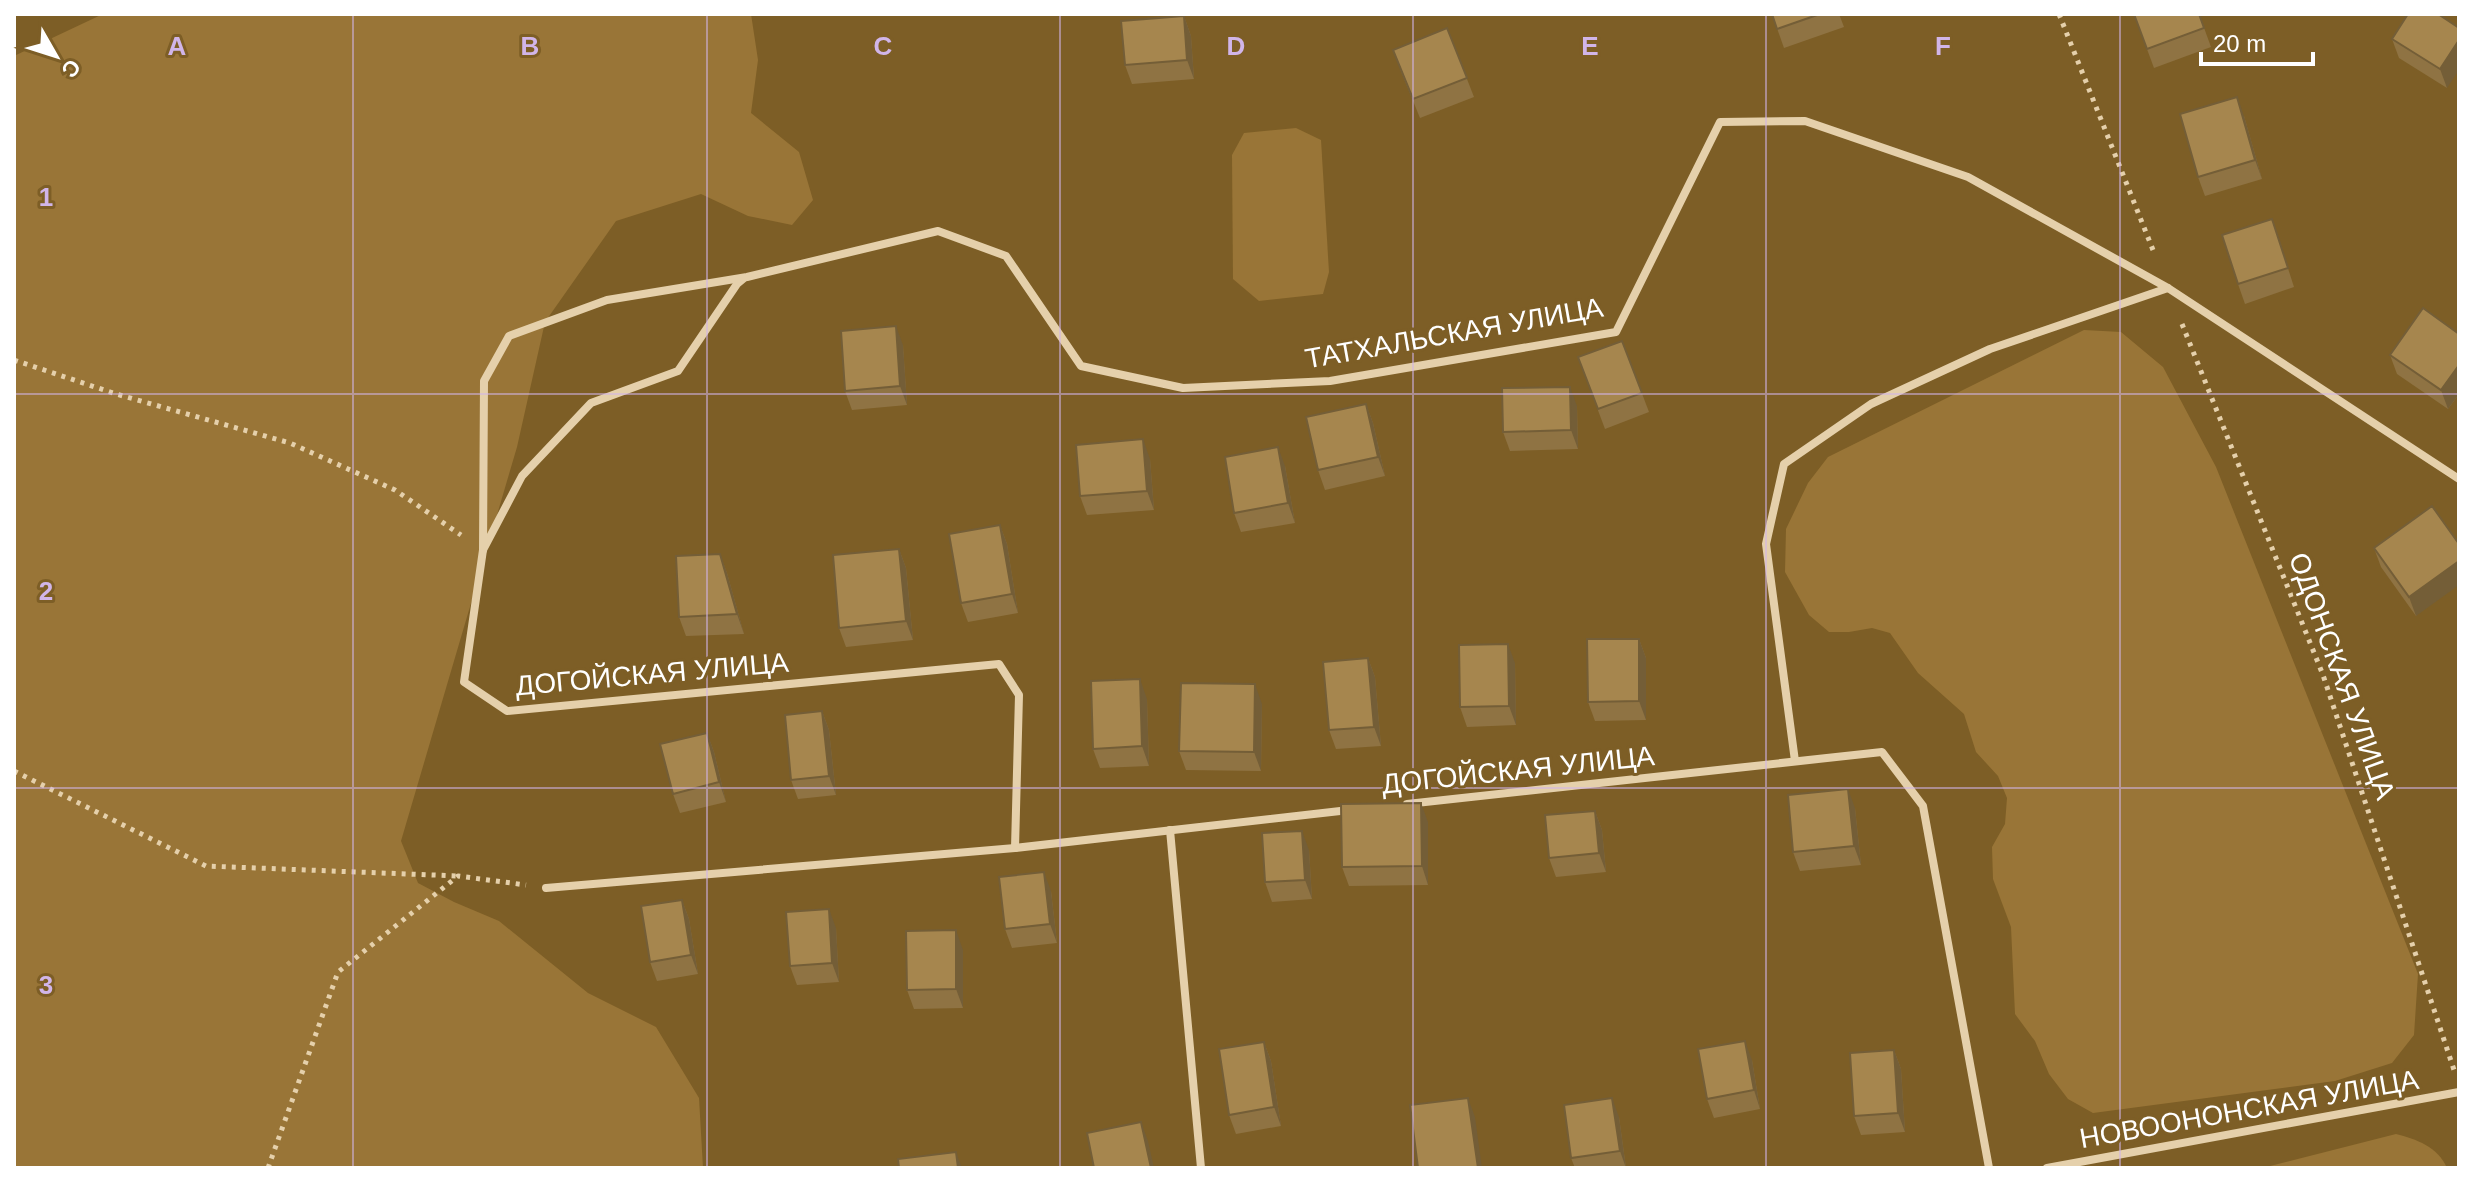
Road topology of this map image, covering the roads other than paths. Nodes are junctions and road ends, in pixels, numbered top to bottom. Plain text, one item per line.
1 (747, 277) junction
2 (2168, 288) junction
3 (2459, 479) edge
4 (483, 550) junction
5 (1795, 761) junction
6 (1405, 804) edge
7 (1358, 809) edge
8 (1170, 830) junction
9 (1015, 848) junction
10 (546, 888) road end
11 (2459, 1092) edge
12 (1201, 1168) edge
13 (1989, 1168) edge
14 (2047, 1168) edge

1 - 2 street, ТАТХАЛЬСКАЯ УЛИЦА
1 - 4 street, ДОГОЙСКАЯ УЛИЦА
1 - 4 street
2 - 3 street
2 - 5 street
4 - 9 street, ДОГОЙСКАЯ УЛИЦА
5 - 6 street, ДОГОЙСКАЯ УЛИЦА
5 - 13 street, ДОГОЙСКАЯ УЛИЦА
7 - 8 street, ДОГОЙСКАЯ УЛИЦА
8 - 9 street, ДОГОЙСКАЯ УЛИЦА
8 - 12 street
9 - 10 street, ДОГОЙСКАЯ УЛИЦА
11 - 14 street, НОВООНОНСКАЯ УЛИЦА

